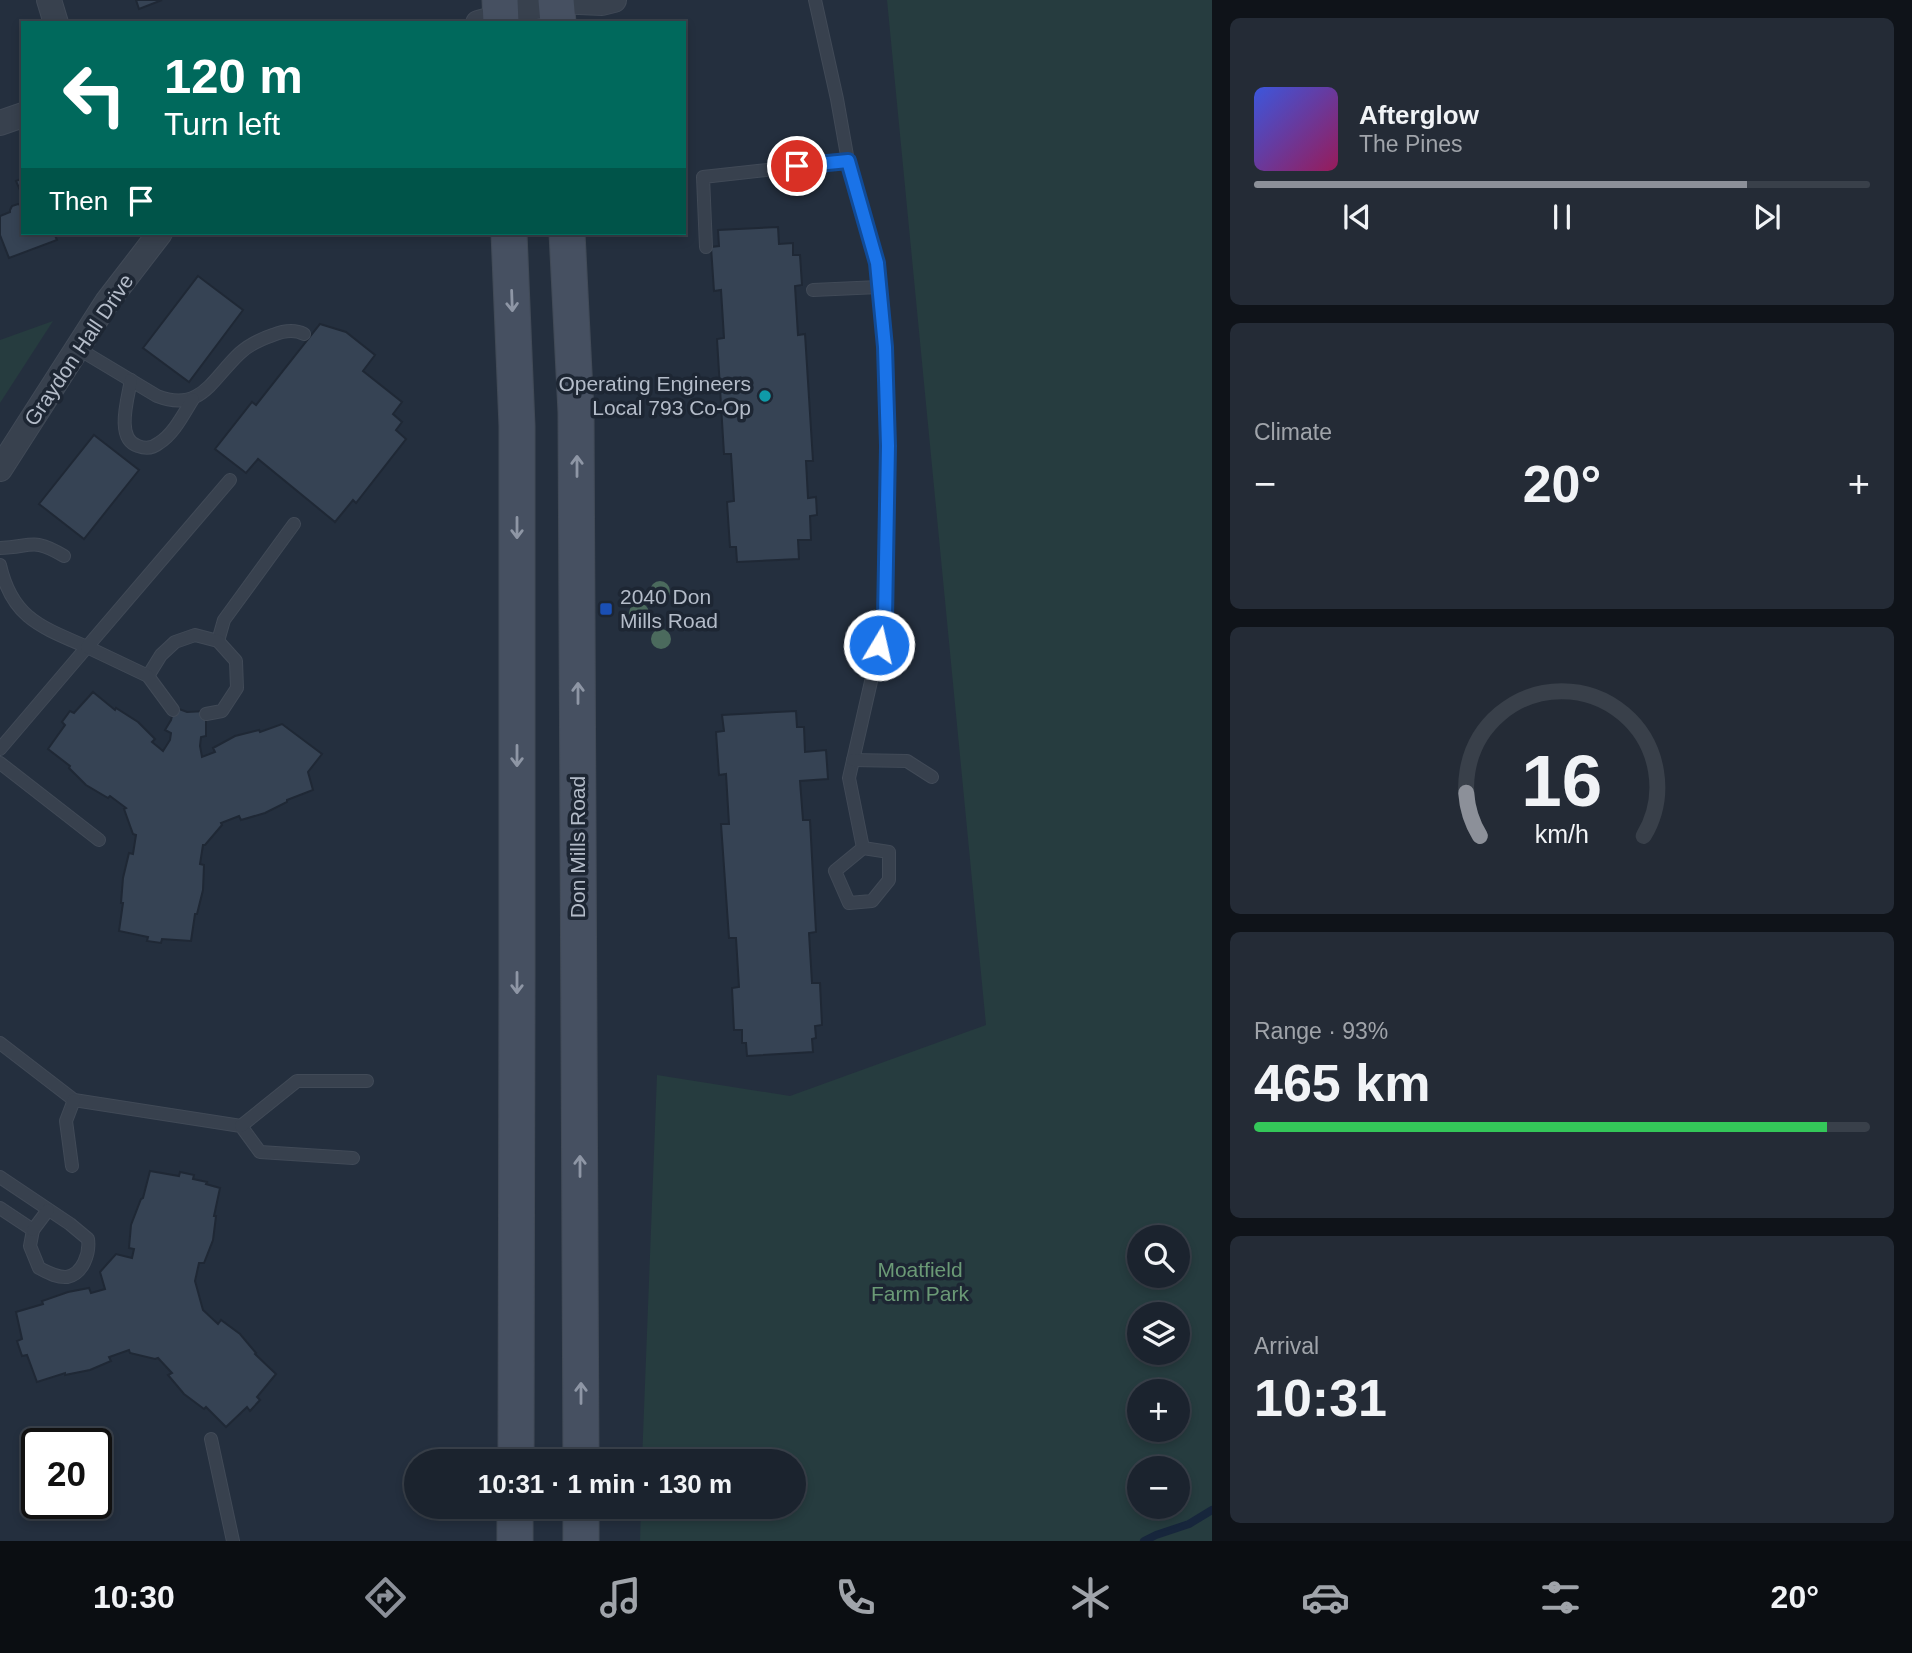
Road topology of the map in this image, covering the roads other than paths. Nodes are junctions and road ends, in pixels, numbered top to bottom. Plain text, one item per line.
1 (48, 0) edge
2 (556, 0) edge
3 (614, 0) edge
4 (815, 0) edge
5 (495, 15) edge
6 (55, 21) edge
7 (558, 21) edge
8 (21, 116) edge
9 (0, 123) edge
10 (848, 161) junction
11 (158, 235) edge
12 (509, 235) edge
13 (567, 235) edge
14 (706, 247) dead end
15 (879, 287) junction
16 (813, 290) dead end
17 (304, 334) dead end
18 (77, 348) junction
19 (131, 380) junction
20 (193, 399) junction
21 (0, 469) edge
22 (230, 480) dead end
23 (294, 524) dead end
24 (0, 548) edge
25 (64, 556) dead end
26 (0, 565) edge
27 (218, 641) junction
28 (87, 647) junction
29 (148, 676) junction
30 (173, 710) dead end
31 (206, 714) dead end
32 (0, 749) edge
33 (853, 760) junction
34 (0, 764) edge
35 (932, 777) dead end
36 (99, 841) dead end
37 (863, 848) junction
38 (0, 1043) edge
39 (368, 1081) dead end
40 (74, 1100) junction
41 (241, 1126) junction
42 (353, 1158) dead end
43 (72, 1166) dead end
44 (0, 1177) edge
45 (0, 1208) edge
46 (48, 1210) junction
47 (33, 1230) junction
48 (211, 1439) dead end
49 (516, 1449) edge
50 (581, 1449) edge
51 (515, 1519) edge
52 (581, 1519) edge
53 (233, 1541) edge
54 (515, 1541) edge
55 (581, 1541) edge

1 - 6 street
2 - 3 street
2 - 5 street
2 - 7 main road
4 - 10 lane
8 - 9 street
10 - 14 lane
10 - 15 lane
11 - 18 street, Graydon Hall Drive
12 -> 49 main road
50 -> 13 main road, Don Mills Road
15 - 16 lane
15 - 33 lane
17 - 20 lane
18 - 19 lane
18 - 21 street, Graydon Hall Drive
19 - 20 lane
19 - 20 lane
22 - 28 lane
23 - 27 lane
24 - 25 lane
26 - 28 lane
27 - 29 lane
27 - 31 lane
28 - 29 lane
28 - 32 lane
29 - 30 lane
33 - 35 lane
33 - 37 lane
34 - 36 lane
37 - 37 lane
38 - 40 lane
39 - 41 lane
40 - 41 lane
40 - 43 lane
41 - 42 lane
44 - 46 lane
45 - 47 lane
46 - 47 lane
46 - 47 lane
48 - 53 lane
51 - 54 main road
52 - 55 main road

